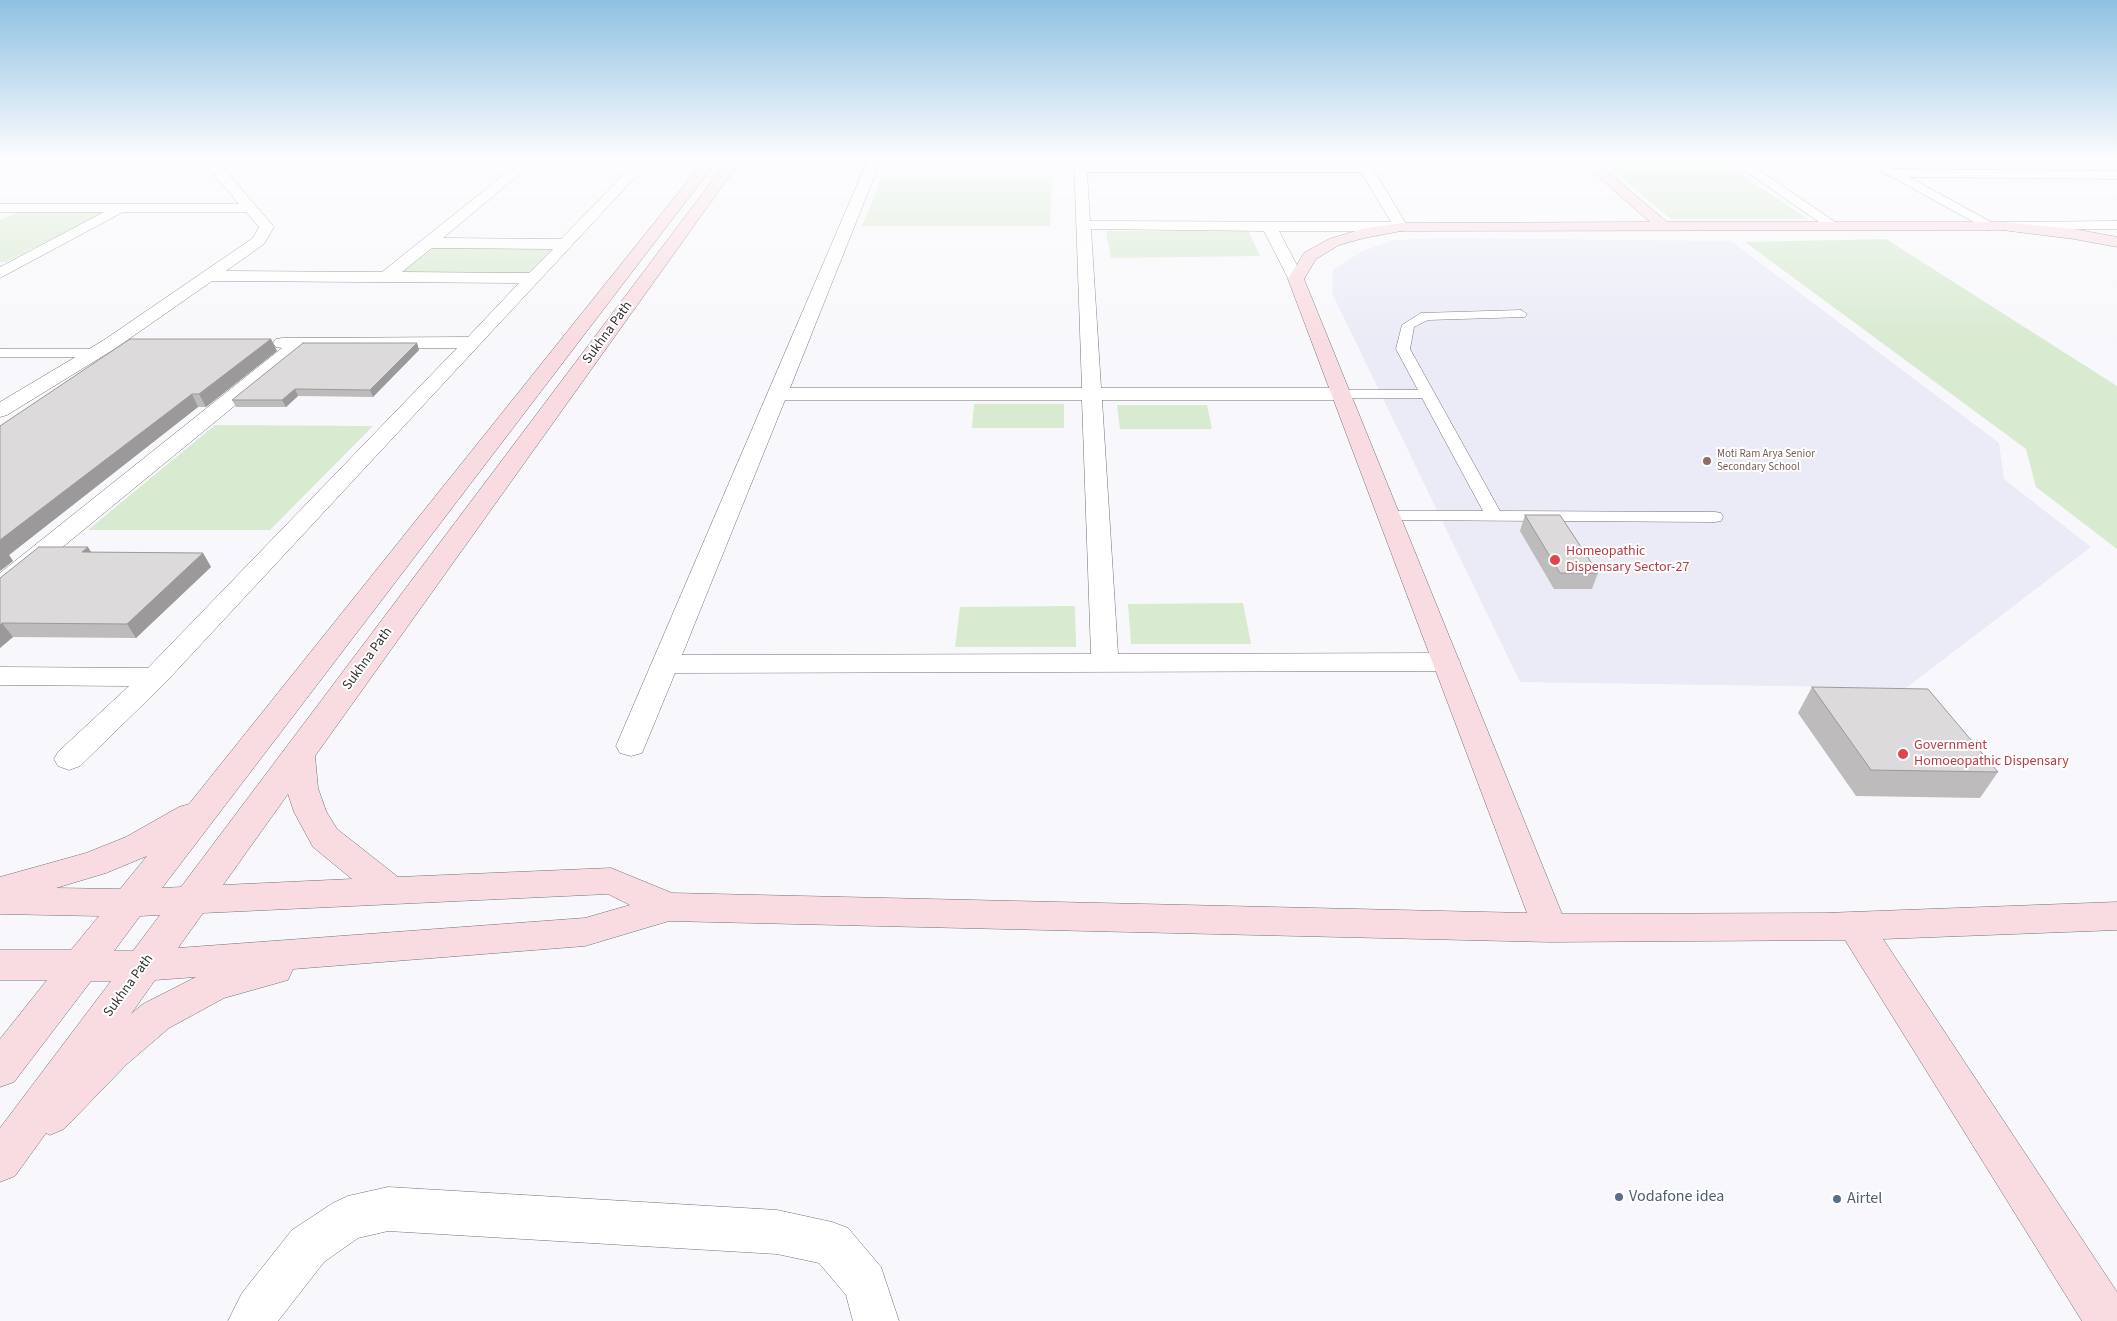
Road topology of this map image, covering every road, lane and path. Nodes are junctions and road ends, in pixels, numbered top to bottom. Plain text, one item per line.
1 (102, 219) edge
2 (260, 219) edge
3 (458, 219) edge
4 (590, 219) edge
5 (666, 219) edge
6 (692, 219) edge
7 (850, 219) edge
8 (1084, 219) edge
9 (1396, 219) edge
10 (1653, 219) edge
11 (1823, 219) edge
12 (1980, 219) edge
13 (2117, 225) edge
14 (1084, 226) junction
15 (1269, 226) junction
16 (1662, 226) junction
17 (1834, 226) junction
18 (1995, 226) junction
19 (1401, 227) junction
20 (2117, 242) edge
21 (428, 243) junction
22 (566, 244) junction
23 (3, 270) edge
24 (208, 276) junction
25 (385, 278) junction
26 (533, 278) junction
27 (1296, 279) junction
28 (1521, 314) dead end
29 (472, 342) junction
30 (260, 343) edge
31 (300, 343) junction
32 (140, 344) edge
33 (103, 348) junction
34 (0, 353) edge
35 (777, 394) junction
36 (1092, 394) junction
37 (1341, 394) junction
38 (1427, 394) junction
39 (0, 411) edge
40 (1388, 516) junction
41 (1494, 516) junction
42 (1715, 517) dead end
43 (0, 586) edge
44 (1446, 662) junction
45 (1105, 663) junction
46 (665, 664) junction
47 (0, 676) edge
48 (155, 678) junction
49 (631, 746) dead end
50 (300, 753) junction
51 (69, 759) dead end
52 (210, 802) junction
53 (0, 890) edge
54 (391, 891) junction
55 (0, 900) edge
56 (192, 900) junction
57 (130, 903) junction
58 (669, 906) junction
59 (2117, 916) edge
60 (1855, 926) junction
61 (1550, 928) junction
62 (349, 951) junction
63 (0, 965) edge
64 (82, 965) junction
65 (143, 966) junction
66 (0, 1069) edge
67 (0, 1162) edge
68 (0, 1169) edge
69 (251, 1321) edge
70 (876, 1321) edge
71 (2109, 1321) edge

1 - 23 street
2 - 24 street
3 - 21 street
4 - 22 street
5 - 52 street, Sukhna Path
6 - 50 street, Sukhna Path
7 - 35 street
8 - 14 street
9 - 19 street
10 - 16 street
11 - 17 street
12 - 18 street
13 - 18 street
14 - 15 street
14 - 36 street
15 - 19 street
15 - 27 street
16 - 17 street
16 - 19 street
17 - 18 street
18 - 20 street
19 - 27 street
21 - 22 street
21 - 25 street
22 - 26 street
24 - 25 street
24 - 33 street
25 - 26 street
26 - 29 street
27 - 37 street
28 - 38 lane
29 - 31 street
29 - 48 street
30 - 31 street
31 - 43 street
32 - 33 street
33 - 34 lane
33 - 39 street
35 - 36 street
35 - 46 street
36 - 37 street
36 - 45 street
37 - 38 lane
37 - 40 street
38 - 41 lane
40 - 41 lane
40 - 44 street
41 - 42 lane
44 - 45 street
44 - 61 street
45 - 46 street
46 - 49 street
47 - 48 street
48 - 51 street
50 - 54 street
50 - 56 street, Sukhna Path
52 - 53 street
52 - 57 street, Sukhna Path
54 - 56 street
54 - 58 street
55 - 57 street
56 - 57 street
56 - 65 street, Sukhna Path
57 - 64 street, Sukhna Path
58 - 61 street
58 - 62 street
59 - 60 street
60 - 61 street
60 - 71 street
62 - 65 street
62 - 68 street
63 - 64 street
64 - 65 street
64 - 66 street, Sukhna Path
65 - 67 street, Sukhna Path
69 - 70 street

